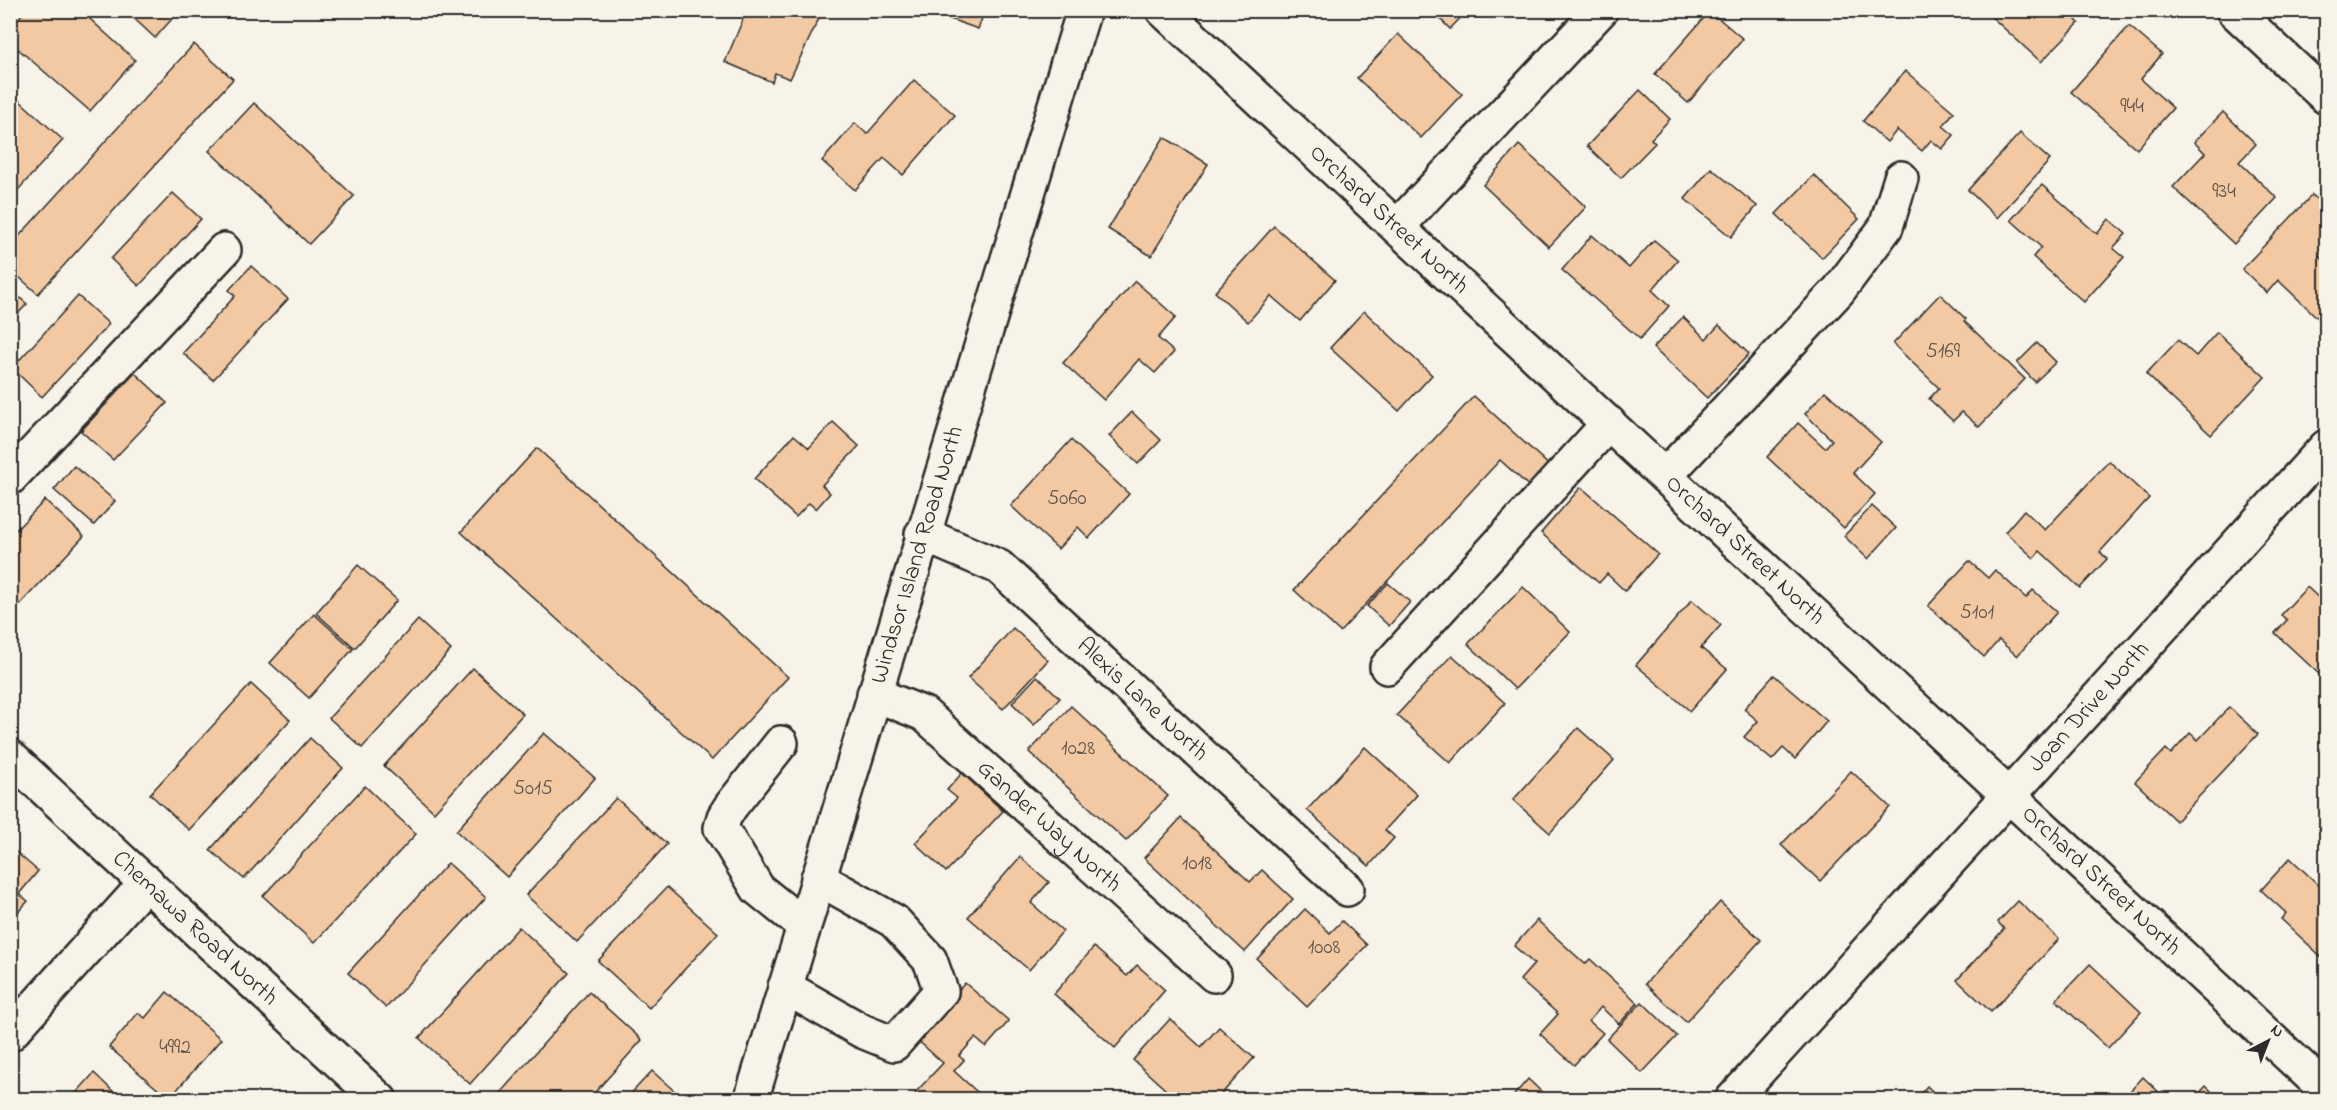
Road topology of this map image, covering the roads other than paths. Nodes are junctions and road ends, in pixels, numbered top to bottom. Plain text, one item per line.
1 (1084, 10) edge
2 (1163, 10) edge
3 (1601, 10) edge
4 (2233, 10) edge
5 (2326, 97) edge
6 (1901, 178) dead end
7 (1397, 227) junction
8 (224, 250) dead end
9 (1609, 423) junction
10 (2326, 447) edge
11 (1665, 476) junction
12 (10, 478) edge
13 (922, 534) junction
14 (1387, 667) dead end
15 (874, 694) junction
16 (781, 743) dead end
17 (10, 757) edge
18 (2009, 795) junction
19 (818, 878) junction
20 (147, 882) junction
21 (1347, 889) dead end
22 (804, 926) junction
23 (1214, 975) dead end
24 (785, 987) junction
25 (10, 1034) edge
26 (2326, 1090) edge
27 (380, 1100) edge
28 (751, 1100) edge
29 (1732, 1100) edge

1 - 13 street, Windsor Island Road North
2 - 7 street, Orchard Street North
3 - 7 street
4 - 5 street
6 - 11 street
7 - 9 street, Orchard Street North
8 - 12 street
9 - 11 street, Orchard Street North
9 - 14 street
10 - 18 street, Joan Drive North
11 - 18 street, Orchard Street North
13 - 15 street, Windsor Island Road North
13 - 21 street, Alexis Lane North
15 - 19 street, Windsor Island Road North
15 - 23 street, Gander Way North
16 - 22 street
17 - 20 street, Chemawa Road North
18 - 26 street, Orchard Street North
18 - 29 street, Joan Drive North
19 - 22 street, Windsor Island Road North
19 - 24 street
20 - 25 street
20 - 27 street, Chemawa Road North
22 - 24 street, Windsor Island Road North
24 - 28 street, Windsor Island Road North

